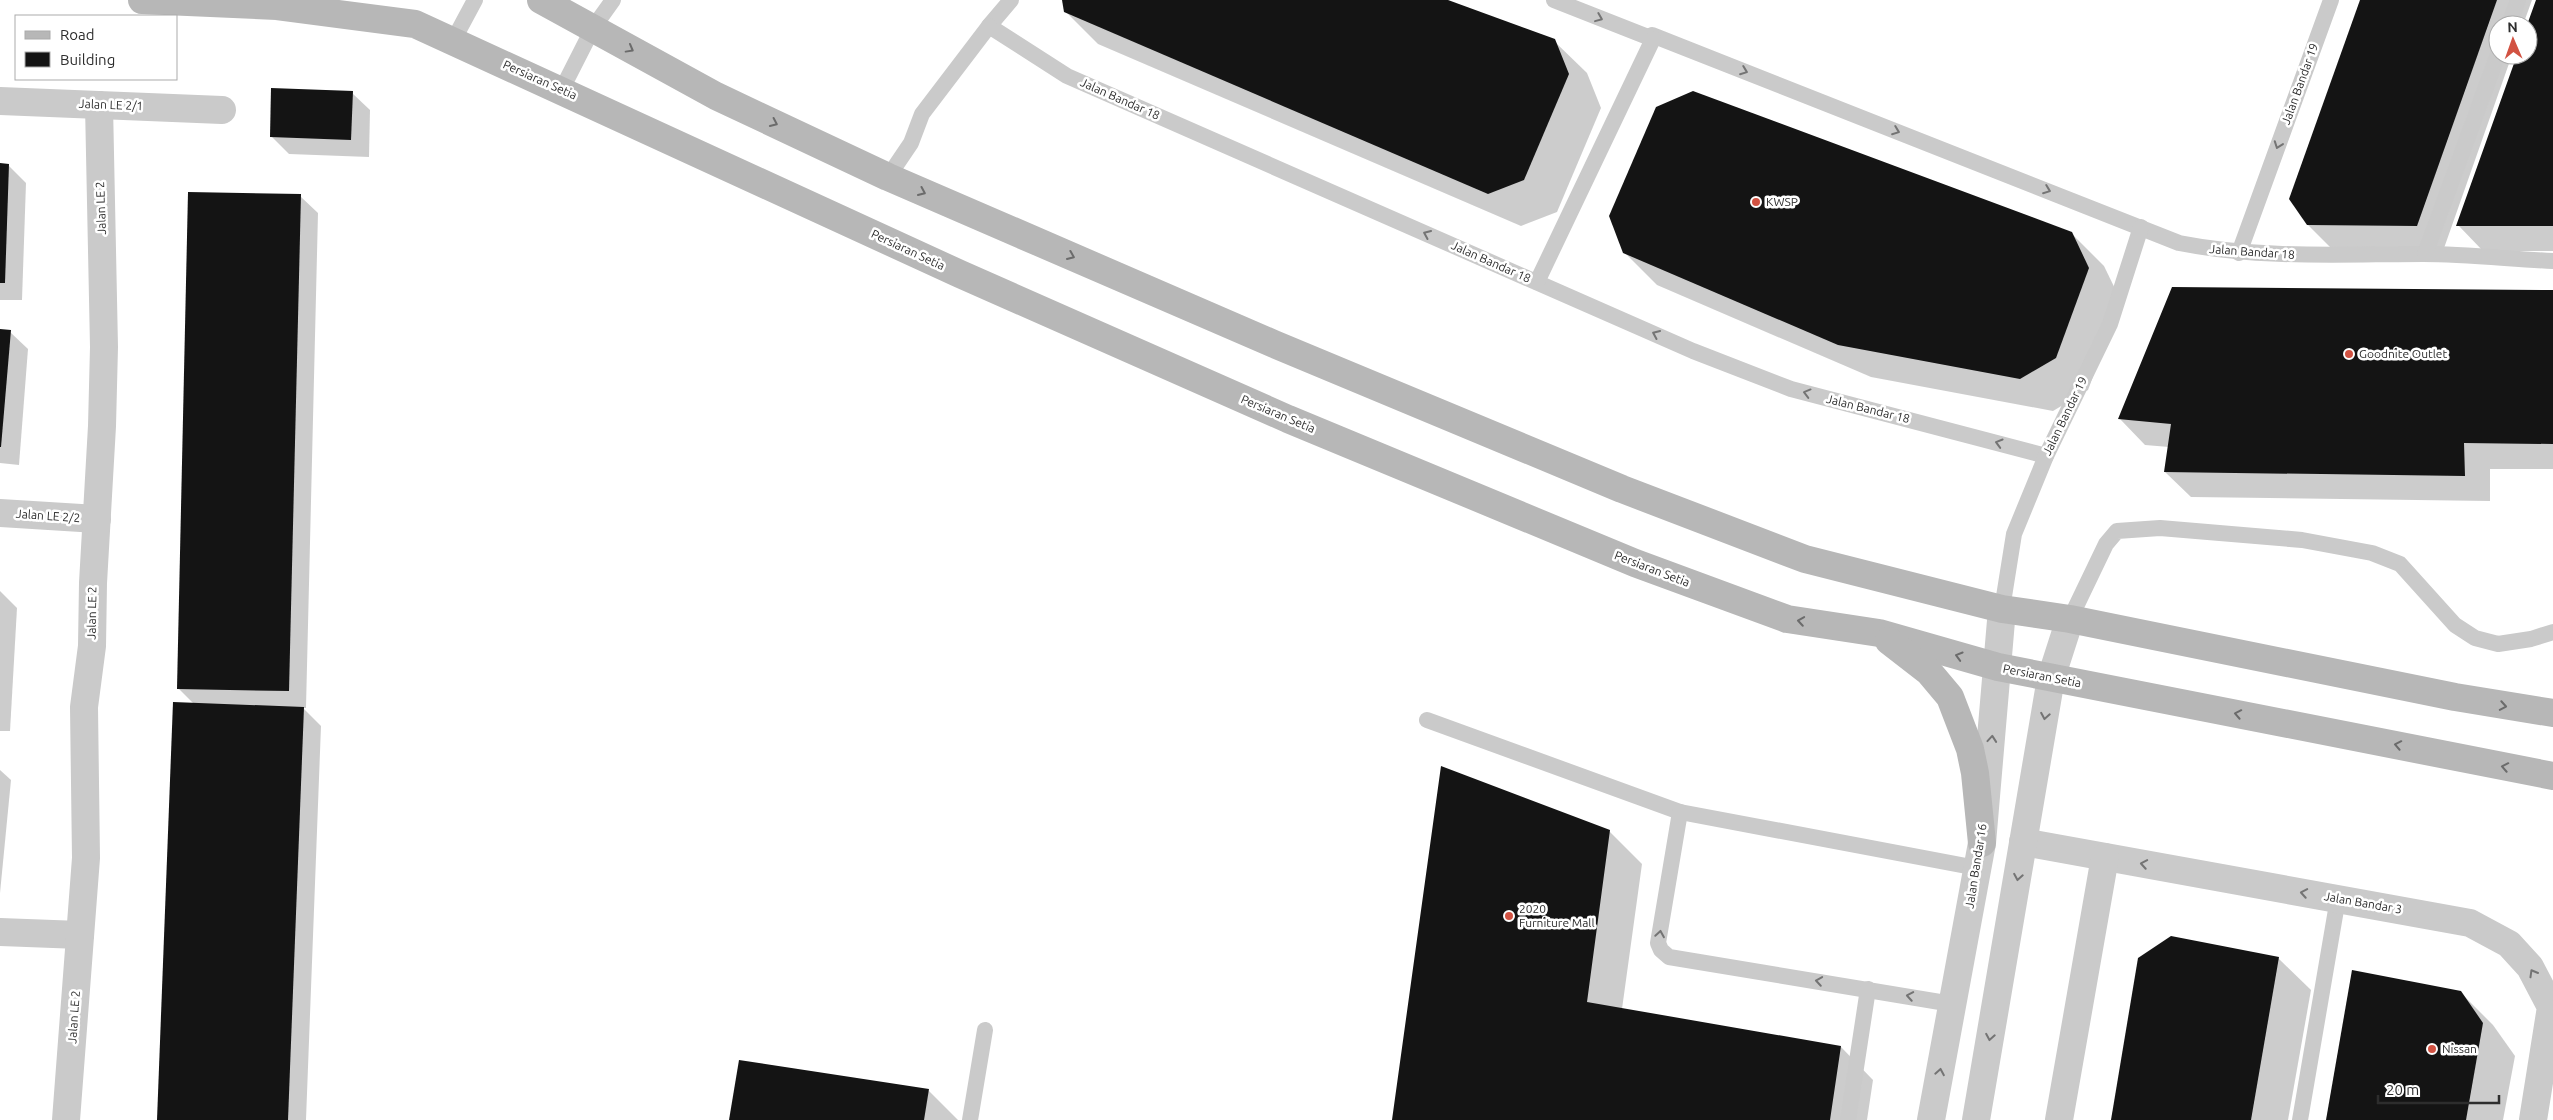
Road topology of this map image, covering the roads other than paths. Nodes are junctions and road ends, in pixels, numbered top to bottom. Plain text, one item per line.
1 (142, 0) edge
2 (475, 0) edge
3 (541, 0) edge
4 (612, 0) edge
5 (1011, 0) edge
6 (1554, 0) edge
7 (2331, 0) edge
8 (2518, 0) edge
9 (2512, 15) edge
10 (989, 26) junction
11 (593, 28) junction
12 (1653, 39) junction
13 (453, 41) junction
14 (2494, 65) edge
15 (562, 90) junction
16 (0, 100) edge
17 (99, 105) junction
18 (222, 110) dead end
19 (888, 177) junction
20 (2141, 227) junction
21 (2239, 253) junction
22 (2426, 254) junction
23 (2553, 261) edge
24 (1537, 282) junction
25 (2046, 456) junction
26 (0, 513) edge
27 (97, 520) junction
28 (2002, 609) junction
29 (2070, 619) junction
30 (2553, 632) edge
31 (1880, 633) junction
32 (1998, 667) junction
33 (2051, 678) junction
34 (2553, 713) edge
35 (1427, 720) dead end
36 (2553, 776) edge
37 (1680, 812) junction
38 (2023, 842) junction
39 (1979, 855) junction
40 (2105, 857) junction
41 (2338, 898) junction
42 (0, 932) edge
43 (80, 935) junction
44 (1868, 988) junction
45 (1952, 1004) junction
46 (985, 1030) dead end
47 (66, 1120) edge
48 (970, 1120) edge
49 (1848, 1120) edge
50 (1931, 1120) edge
51 (1976, 1120) edge
52 (2059, 1120) edge
53 (2300, 1120) edge
54 (2533, 1120) edge

1 - 13 street, Persiaran Setia
2 - 13 lane
3 - 11 street
4 - 11 lane
5 - 10 lane
6 -> 12 lane, Jalan Bandar 18
7 -> 21 lane, Jalan Bandar 19
8 - 9 lane
10 - 19 lane
24 -> 10 lane, Jalan Bandar 18
11 - 15 lane
11 -> 19 street
12 -> 20 lane, Jalan Bandar 18
12 - 24 lane
13 - 15 street, Persiaran Setia
14 - 22 lane
31 -> 15 street, Persiaran Setia
16 - 17 street, Jalan LE 2/1
17 - 18 street, Jalan LE 2/1
17 - 27 street, Jalan LE 2
19 -> 28 street
20 - 21 lane, Jalan Bandar 18
20 - 25 lane, Jalan Bandar 19
21 - 22 lane, Jalan Bandar 18
22 - 23 lane, Jalan Bandar 18
25 -> 24 lane, Jalan Bandar 18
25 - 28 lane, Jalan Bandar 19
26 - 27 street, Jalan LE 2/2
27 - 43 street, Jalan LE 2
28 - 29 street
28 - 32 street, Jalan Bandar 16
29 - 30 lane
29 - 33 street
29 -> 34 street
32 -> 31 street, Persiaran Setia
31 - 39 street
32 - 33 street, Persiaran Setia
39 -> 32 street, Jalan Bandar 16
36 -> 33 street, Persiaran Setia
33 -> 38 street
35 - 37 lane
37 - 39 lane
44 -> 37 lane
38 - 40 street, Jalan Bandar 3
38 -> 51 street
39 - 45 street, Jalan Bandar 16
41 -> 40 street, Jalan Bandar 3
40 - 52 street
41 - 53 lane
54 -> 41 street, Jalan Bandar 3
42 - 43 street
43 - 47 street, Jalan LE 2
45 -> 44 lane
44 - 49 lane
50 -> 45 street, Jalan Bandar 16
46 - 48 lane

